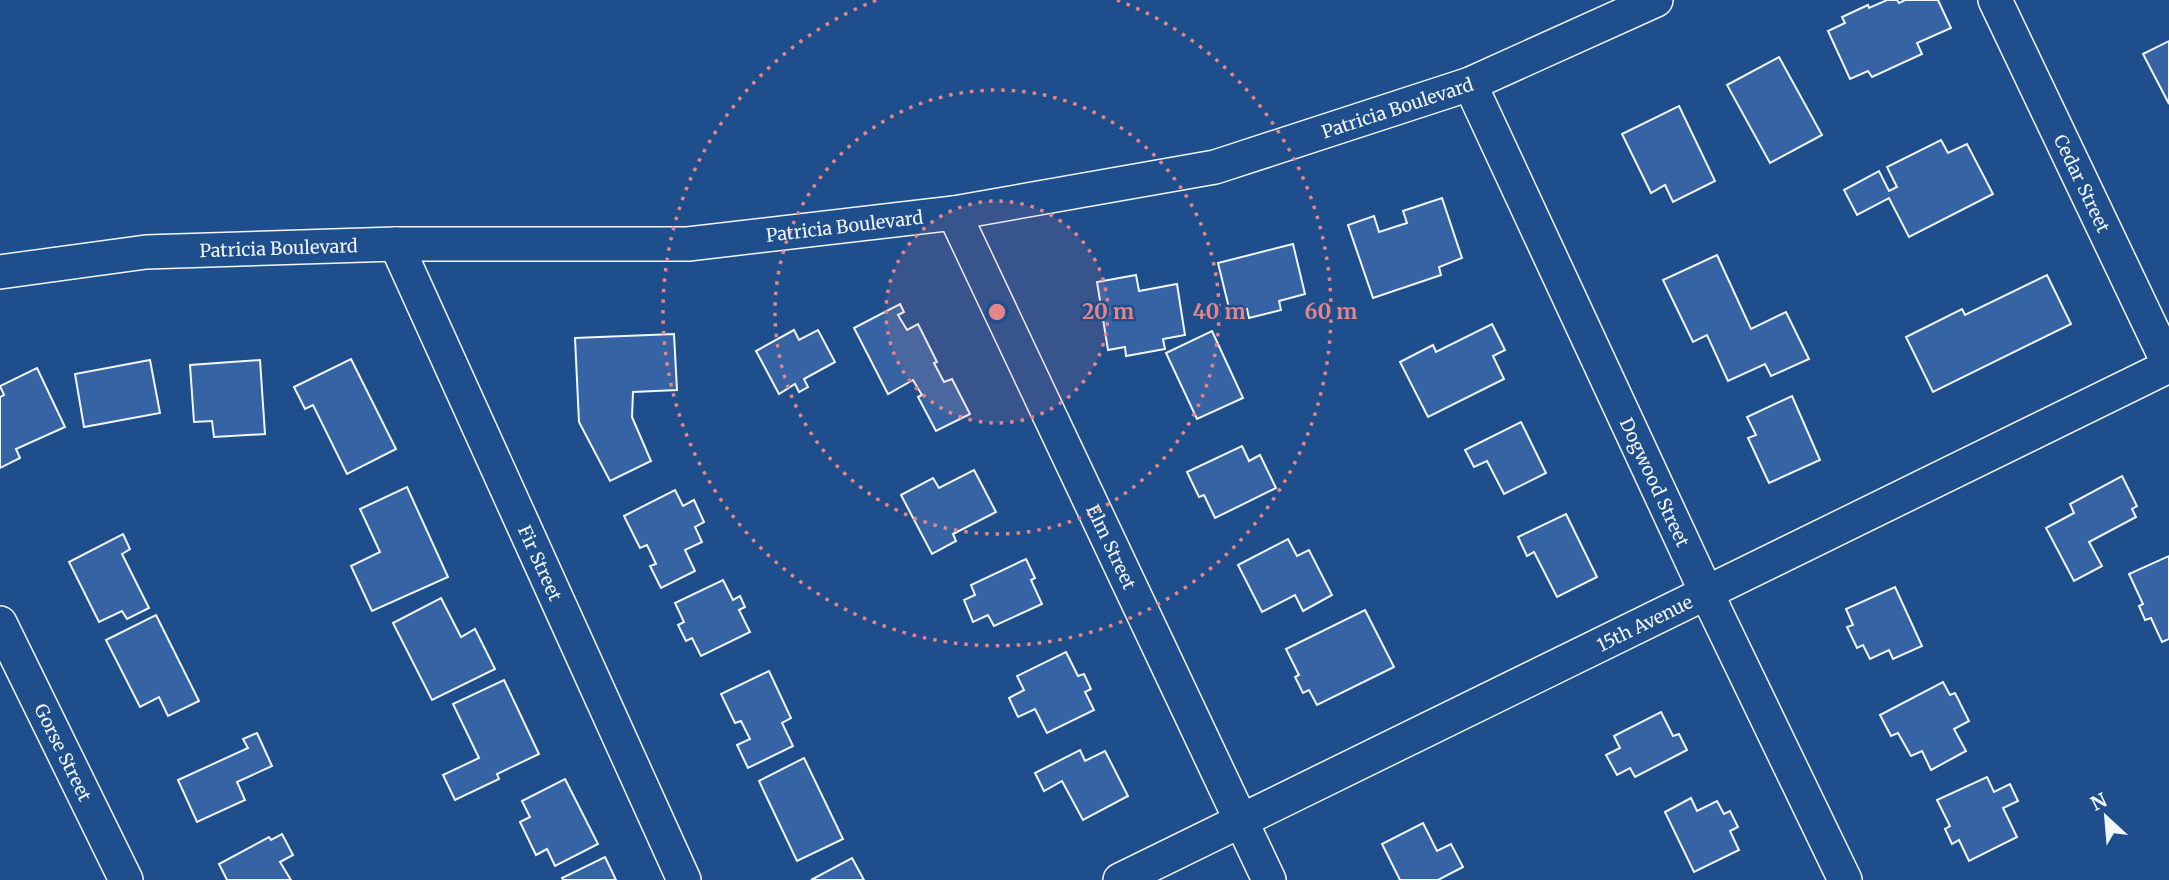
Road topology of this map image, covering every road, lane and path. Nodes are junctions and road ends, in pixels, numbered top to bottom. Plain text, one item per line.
1 (1656, 0) edge
2 (1995, 0) edge
3 (1469, 84) junction
4 (954, 213) junction
5 (396, 244) junction
6 (0, 272) edge
7 (2169, 365) edge
8 (1707, 594) junction
9 (0, 623) edge
10 (1241, 820) junction
11 (126, 880) edge
12 (684, 880) edge
13 (1120, 880) edge
14 (1269, 880) edge
15 (1845, 880) edge

1 - 3 street, Patricia Boulevard
2 - 7 street, Cedar Street
3 - 4 street, Patricia Boulevard
3 - 8 street, Dogwood Street
4 - 5 street, Patricia Boulevard
4 - 10 street, Elm Street
5 - 6 street, Patricia Boulevard
5 - 12 street, Fir Street
7 - 8 street, 15th Avenue
8 - 10 street, 15th Avenue
8 - 15 street, Dogwood Street
9 - 11 street, Gorse Street
10 - 13 street, 15th Avenue
10 - 14 street, Elm Street

